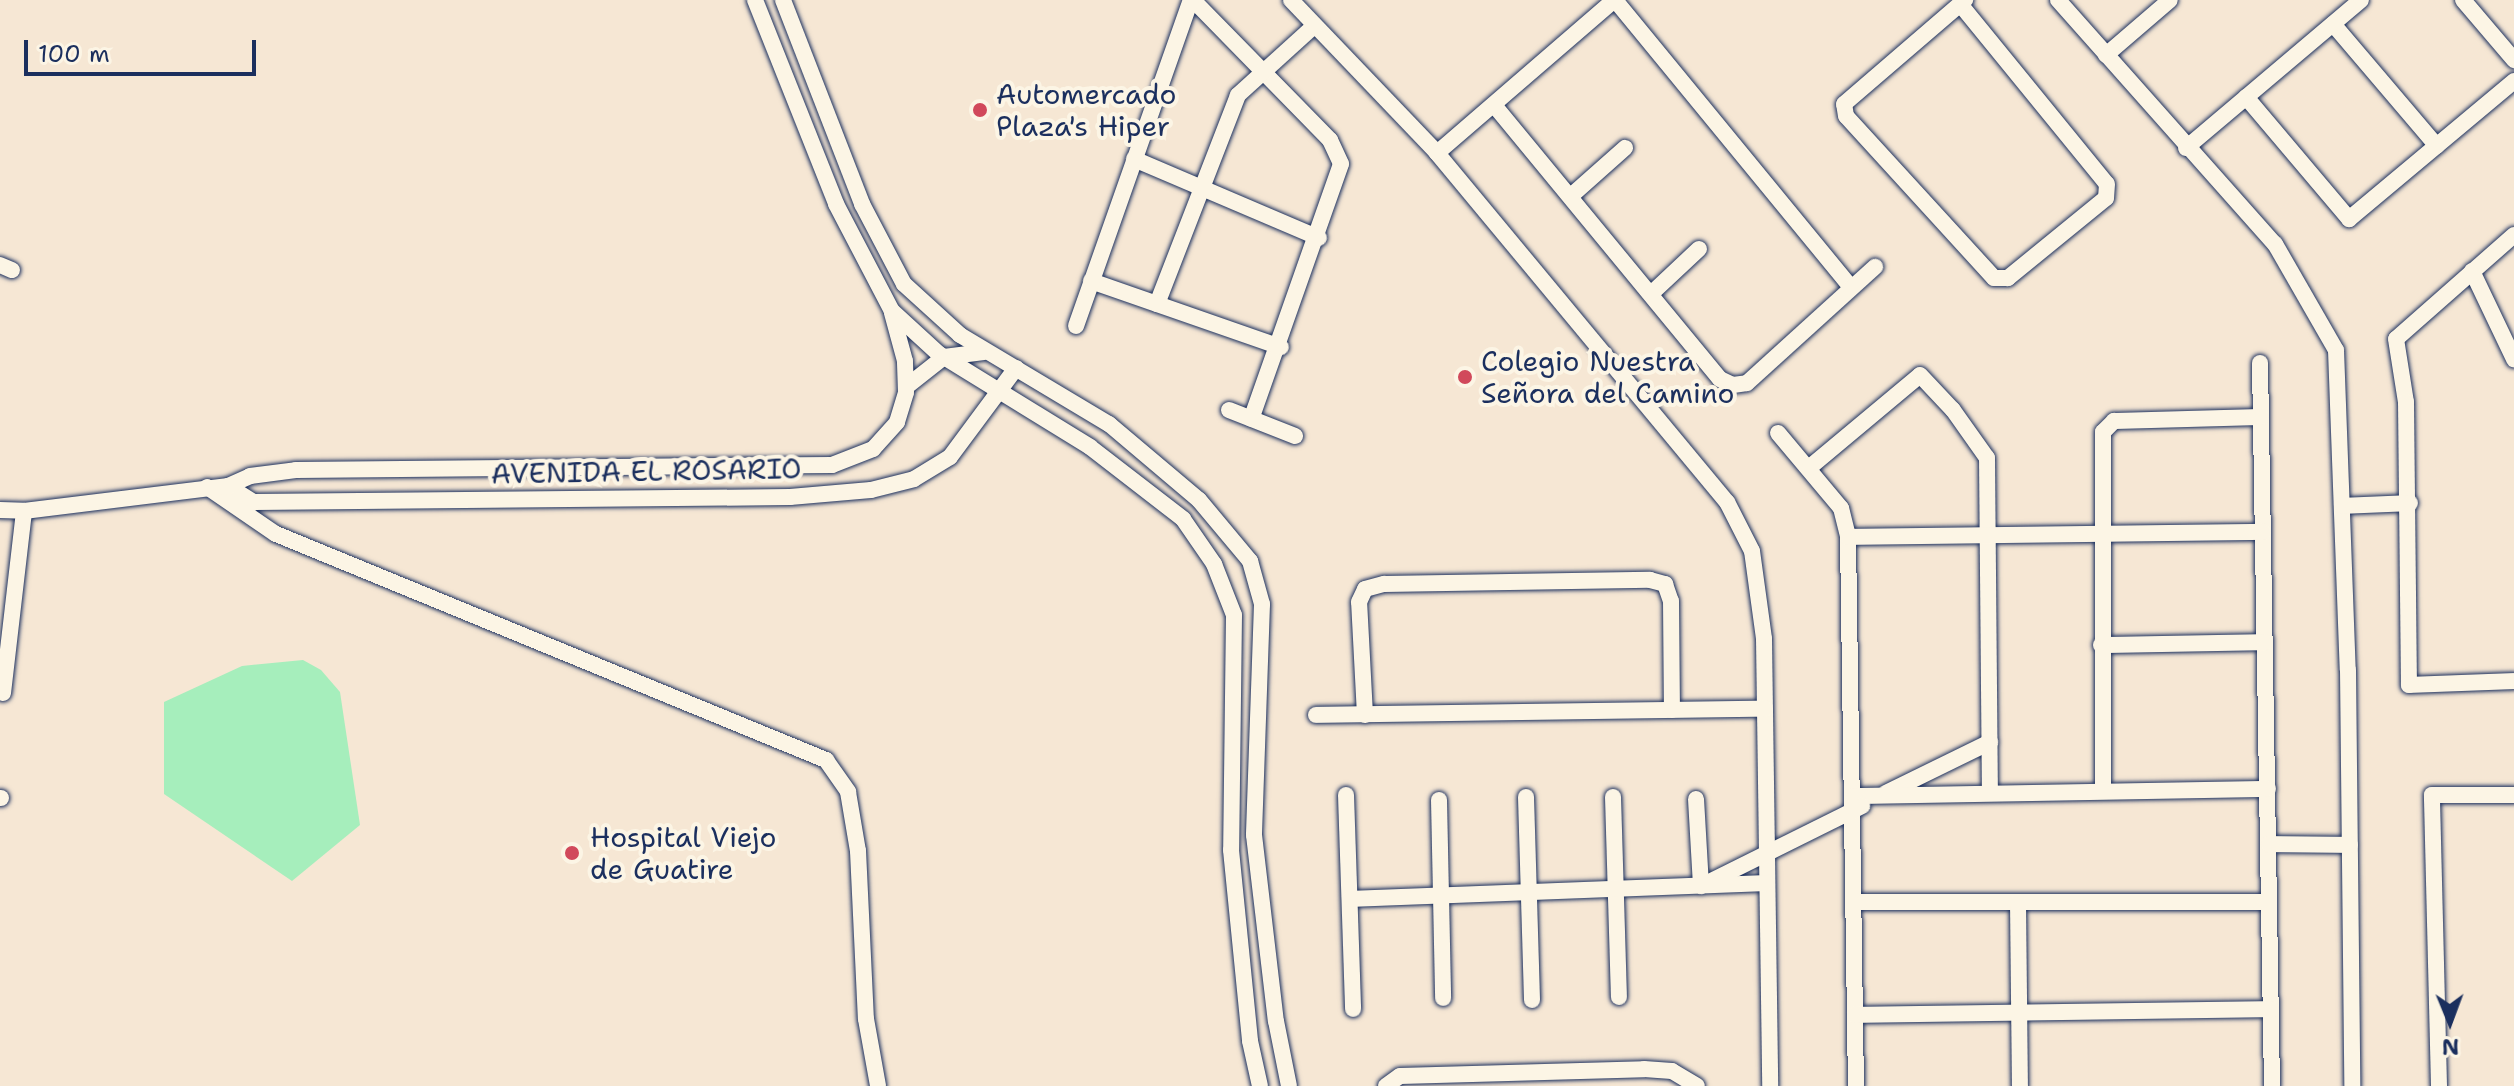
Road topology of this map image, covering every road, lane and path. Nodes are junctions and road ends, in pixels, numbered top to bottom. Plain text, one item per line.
1 (755, 0) edge
2 (783, 0) edge
3 (1192, 0) edge
4 (1291, 0) edge
5 (1614, 0) edge
6 (2058, 0) edge
7 (2361, 0) edge
8 (2463, 0) edge
9 (2166, 1) edge
10 (1962, 2) edge
11 (2333, 24) junction
12 (1314, 26) junction
13 (2106, 55) junction
14 (2514, 60) edge
15 (1261, 74) junction
16 (2514, 81) edge
17 (2246, 97) junction
18 (1494, 105) junction
19 (2437, 146) junction
20 (1625, 148) dead end
21 (2186, 148) junction
22 (1437, 153) junction
23 (1134, 159) junction
24 (1202, 185) junction
25 (1572, 195) junction
26 (2514, 235) edge
27 (1319, 238) junction
28 (1699, 249) dead end
29 (1875, 267) dead end
30 (2472, 271) junction
31 (1091, 281) junction
32 (1851, 287) junction
33 (1653, 292) junction
34 (1157, 304) junction
35 (892, 311) junction
36 (1076, 326) dead end
37 (1281, 347) junction
38 (992, 354) junction
39 (944, 357) junction
40 (2514, 359) edge
41 (2260, 363) dead end
42 (1016, 368) junction
43 (906, 387) junction
44 (1001, 393) junction
45 (1229, 410) dead end
46 (2261, 417) junction
47 (1251, 419) junction
48 (1778, 433) dead end
49 (1295, 436) dead end
50 (1810, 467) junction
51 (228, 486) junction
52 (207, 487) junction
53 (2410, 503) junction
54 (2342, 506) junction
55 (0, 510) edge
56 (24, 511) junction
57 (2263, 532) junction
58 (2099, 534) junction
59 (1988, 536) junction
60 (1848, 537) junction
61 (2265, 642) junction
62 (2101, 645) junction
63 (2514, 681) edge
64 (3, 693) dead end
65 (1765, 709) junction
66 (1672, 710) junction
67 (1316, 715) dead end
68 (1365, 715) junction
69 (1990, 742) junction
70 (2268, 789) junction
71 (2103, 791) junction
72 (1990, 793) junction
73 (1346, 795) dead end
74 (1883, 795) junction
75 (2514, 795) edge
76 (1526, 797) dead end
77 (1613, 797) dead end
78 (1696, 799) dead end
79 (1439, 800) dead end
80 (1854, 803) junction
81 (2269, 844) junction
82 (2350, 845) junction
83 (1766, 853) junction
84 (1766, 883) junction
85 (1701, 886) junction
86 (1616, 889) junction
87 (1528, 892) junction
88 (1442, 895) junction
89 (1350, 899) junction
90 (1853, 902) junction
91 (2018, 902) junction
92 (2269, 902) junction
93 (1619, 997) dead end
94 (1443, 998) dead end
95 (1532, 1000) dead end
96 (1353, 1009) dead end
97 (2019, 1009) junction
98 (2271, 1009) junction
99 (1855, 1015) junction
100 (1565, 1078) edge
101 (1490, 1080) edge
102 (878, 1086) edge
103 (1260, 1086) edge
104 (1289, 1086) edge
105 (1386, 1086) edge
106 (1697, 1086) edge
107 (1770, 1086) edge
108 (1856, 1086) edge
109 (2020, 1086) edge
110 (2272, 1086) edge
111 (2352, 1086) edge
112 (2439, 1086) edge

1 - 35 street
2 - 38 street
3 - 15 street
3 - 23 street
4 - 12 street
5 - 18 street
5 - 32 street
6 - 13 street
7 - 11 street
8 - 14 street
9 - 13 street
10 - 10 street
11 - 17 street
11 - 19 street
12 - 15 street
12 - 22 street
13 - 21 street
15 - 24 street
15 - 27 street
16 - 19 street
17 - 19 street
17 - 21 street
18 - 22 street
18 - 25 street
20 - 25 street
21 - 54 street
22 - 65 street
23 - 24 street
23 - 31 street
24 - 27 street
24 - 34 street
25 - 33 street
26 - 30 street
27 - 37 street
28 - 33 street
29 - 32 street
30 - 40 street
30 - 53 street
31 - 34 street
31 - 36 street
32 - 33 street
34 - 37 street
35 - 39 street
35 - 43 street, AVENIDA EL ROSARIO
37 - 47 street
38 - 39 street
38 - 42 street
39 - 43 street
39 - 44 street
41 - 46 street
42 - 44 street, AVENIDA EL ROSARIO
42 - 104 street
43 - 51 street, AVENIDA EL ROSARIO
44 - 51 street, AVENIDA EL ROSARIO
44 - 103 street
45 - 47 street
46 - 57 street
46 - 58 street
47 - 49 street
48 - 50 street
50 - 59 street
50 - 60 street
51 - 52 street, AVENIDA EL ROSARIO
52 - 56 street, AVENIDA EL ROSARIO
52 - 102 street
53 - 54 street
53 - 63 street
54 - 82 street
55 - 56 street, AVENIDA EL ROSARIO
56 - 64 street
57 - 58 street
57 - 61 street
58 - 59 street
58 - 62 street
59 - 60 street
59 - 69 street
60 - 80 street
61 - 62 street
61 - 70 street
62 - 71 street
65 - 66 street
65 - 83 street
66 - 68 street
66 - 68 street
67 - 68 street
69 - 72 street
69 - 74 street
70 - 71 street
70 - 81 street
71 - 72 street
72 - 74 street
73 - 89 street
74 - 80 street
75 - 112 street
76 - 87 street
77 - 86 street
78 - 85 street
79 - 88 street
80 - 83 street
80 - 90 street
81 - 82 street
81 - 92 street
82 - 111 street
83 - 84 street
83 - 85 street
84 - 85 street
84 - 107 street
85 - 86 street
86 - 87 street
86 - 93 street
87 - 88 street
87 - 95 street
88 - 89 street
88 - 94 street
89 - 96 street
90 - 91 street
90 - 99 street
91 - 92 street
91 - 97 street
92 - 98 street
97 - 98 street
97 - 99 street
97 - 109 street
98 - 110 street
99 - 108 street
100 - 101 street
100 - 106 street
101 - 105 street

